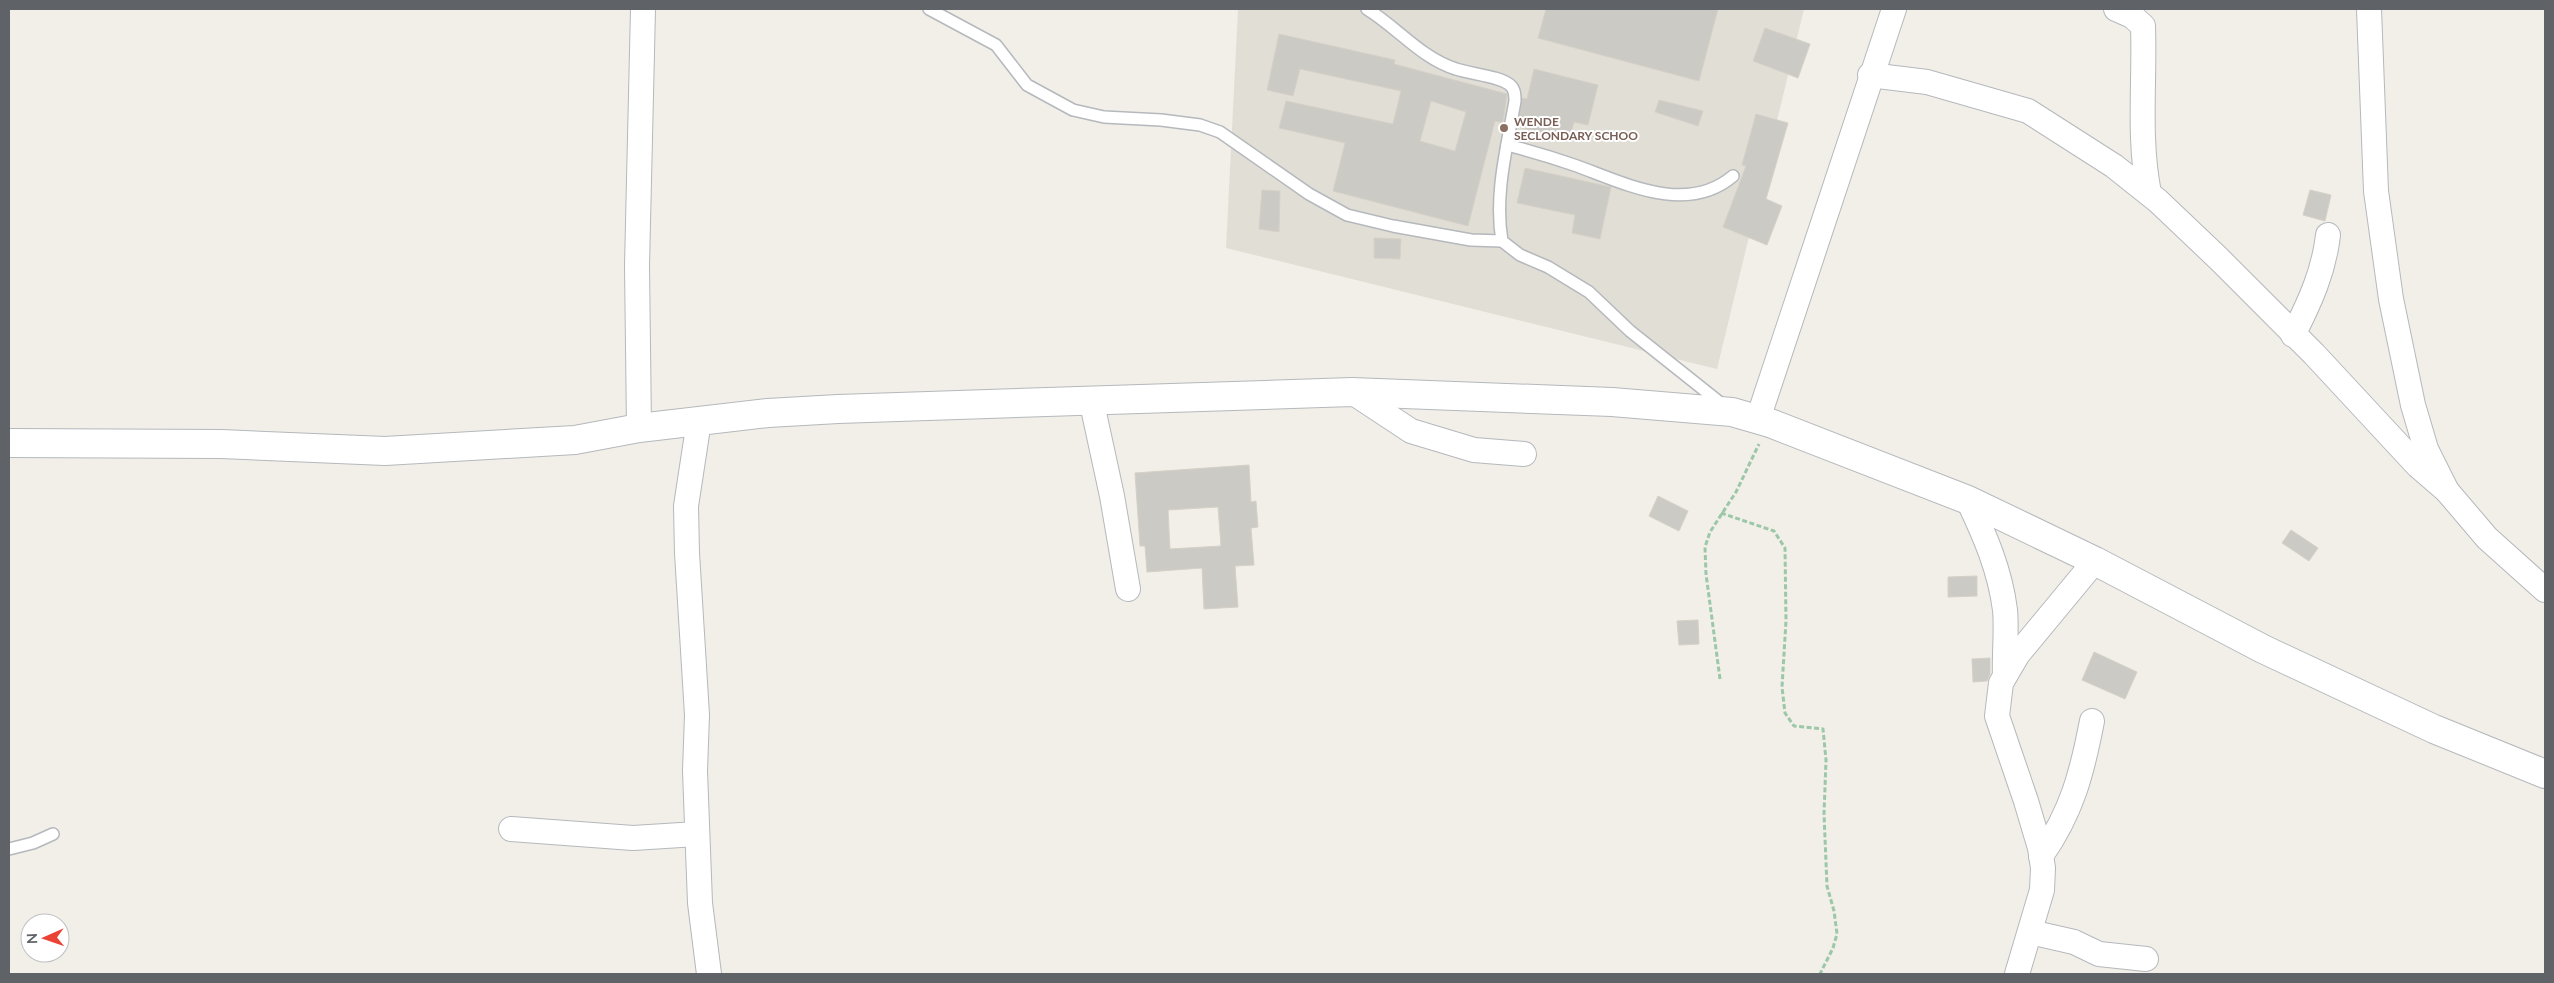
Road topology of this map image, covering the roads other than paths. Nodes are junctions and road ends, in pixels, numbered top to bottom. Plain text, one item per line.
1 (643, 9) edge
2 (929, 9) edge
3 (1367, 9) edge
4 (1894, 9) edge
5 (2116, 9) edge
6 (2368, 9) edge
7 (1870, 75) junction
8 (1507, 145) junction
9 (1733, 176) dead end
10 (2149, 193) junction
11 (2328, 235) dead end
12 (1502, 241) junction
13 (2293, 335) junction
14 (1352, 392) junction
15 (1091, 400) junction
16 (1753, 418) junction
17 (699, 421) junction
18 (639, 428) junction
19 (9, 443) edge
20 (1524, 454) dead end
21 (2448, 491) junction
22 (1968, 500) junction
23 (2094, 561) junction
24 (1128, 589) dead end
25 (2545, 590) edge
26 (2005, 676) junction
27 (2092, 721) dead end
28 (2545, 774) edge
29 (511, 829) dead end
30 (53, 834) dead end
31 (697, 834) junction
32 (9, 849) edge
33 (2041, 856) junction
34 (2030, 932) junction
35 (2146, 959) dead end
36 (709, 974) edge
37 (2017, 974) edge

1 - 18 street
2 - 12 lane
3 - 8 lane
4 - 7 street
5 - 10 street
6 - 21 street
7 - 10 street
7 - 16 street
8 - 9 lane
8 - 12 lane
10 - 13 street
11 - 13 street
12 - 16 lane
13 - 21 street
14 - 15 street
14 - 16 street
14 - 20 street
15 - 17 street
15 - 24 street
16 - 22 street
17 - 18 street
17 - 31 street
18 - 19 street
21 - 25 street
22 - 23 street
22 - 26 street
23 - 26 street
23 - 28 street
26 - 33 street
27 - 33 street
29 - 31 street
30 - 32 lane
31 - 36 street
33 - 34 street
34 - 35 street
34 - 37 street

